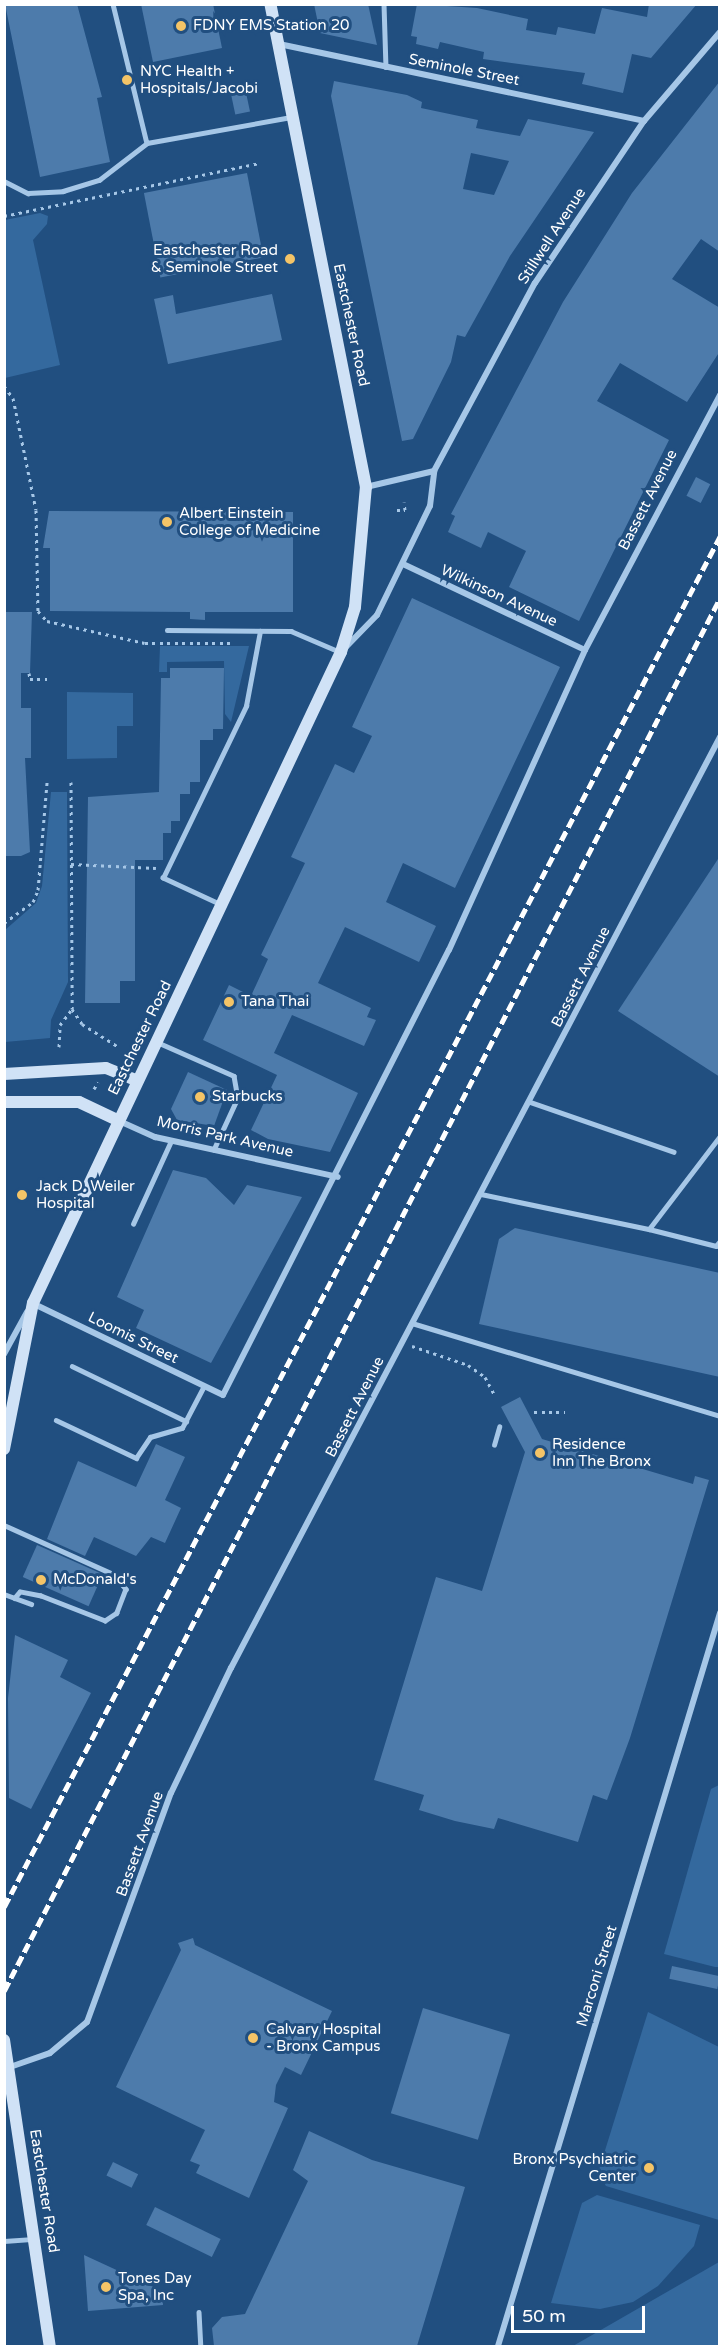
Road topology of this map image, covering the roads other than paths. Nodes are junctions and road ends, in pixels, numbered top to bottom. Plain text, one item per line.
1 (113, 4) edge
2 (270, 4) edge
3 (384, 4) edge
4 (720, 32) edge
5 (278, 44) junction
6 (386, 67) junction
7 (293, 117) junction
8 (644, 120) junction
9 (147, 143) junction
10 (4, 181) edge
11 (720, 395) edge
12 (434, 471) junction
13 (366, 487) junction
14 (402, 564) junction
15 (167, 630) dead end
16 (260, 631) junction
17 (585, 650) junction
18 (340, 652) junction
19 (720, 737) edge
20 (219, 904) junction
21 (155, 1040) junction
22 (4, 1074) edge
23 (136, 1080) junction
24 (4, 1102) edge
25 (530, 1102) junction
26 (117, 1120) junction
27 (720, 1136) edge
28 (171, 1141) junction
29 (214, 1150) junction
30 (674, 1152) dead end
31 (338, 1178) junction
32 (481, 1194) junction
33 (133, 1224) dead end
34 (649, 1229) junction
35 (720, 1241) edge
36 (33, 1303) junction
37 (412, 1323) junction
38 (4, 1354) edge
39 (72, 1366) dead end
40 (204, 1386) junction
41 (223, 1395) joint
42 (720, 1416) edge
43 (56, 1420) dead end
44 (186, 1421) junction
45 (499, 1427) dead end
46 (494, 1445) dead end
47 (4, 1449) edge
48 (4, 1525) edge
49 (4, 1594) edge
50 (15, 1598) junction
51 (32, 1604) dead end
52 (720, 1613) edge
53 (4, 2040) edge
54 (10, 2067) junction
55 (37, 2239) junction
56 (4, 2241) edge
57 (199, 2312) dead end
58 (50, 2346) edge
59 (201, 2346) edge
60 (498, 2346) edge

1 - 9 lane
2 - 5 main road, Eastchester Road
3 - 6 lane
4 - 8 street, Stillwell Avenue
5 - 6 street, Seminole Street
5 - 7 main road, Eastchester Road
6 - 8 street, Seminole Street
7 - 9 lane
7 - 13 main road, Eastchester Road
8 - 12 street, Stillwell Avenue
9 - 10 lane
11 - 17 street, Bassett Avenue
12 - 13 street
12 - 14 street, Stillwell Avenue
13 - 18 main road, Eastchester Road
14 - 17 street, Wilkinson Avenue
14 - 18 street, Eastchester Road
15 - 16 lane
16 - 18 lane
16 - 20 lane
17 - 31 street, Bassett Avenue
18 - 20 main road, Eastchester Road
19 - 25 street, Bassett Avenue
20 - 21 main road, Eastchester Road
21 - 23 main road, Eastchester Road
21 - 29 lane
22 - 23 main road
23 - 26 main road, Eastchester Road
24 - 26 main road, Morris Park Avenue
25 - 30 lane
25 - 32 street, Bassett Avenue
26 - 28 street, Morris Park Avenue
26 - 36 main road, Eastchester Road
27 - 34 lane
28 - 29 street, Morris Park Avenue
28 - 33 lane
29 - 31 street, Morris Park Avenue
31 - 41 street, Bassett Avenue
32 - 34 lane
32 - 37 street, Bassett Avenue
34 - 35 lane
36 - 38 street
36 - 40 street, Loomis Street
36 - 47 main road, Eastchester Road
37 - 42 lane
37 - 54 street, Bassett Avenue
39 - 44 lane
40 - 41 street, Loomis Street
40 - 44 lane
43 - 44 lane
45 - 46 lane
48 - 50 lane
49 - 50 lane
50 - 51 lane
52 - 60 street, Marconi Street
53 - 54 main road, Eastchester Road
54 - 55 main road, Eastchester Road
55 - 56 lane
55 - 58 main road, Eastchester Road
57 - 59 lane

